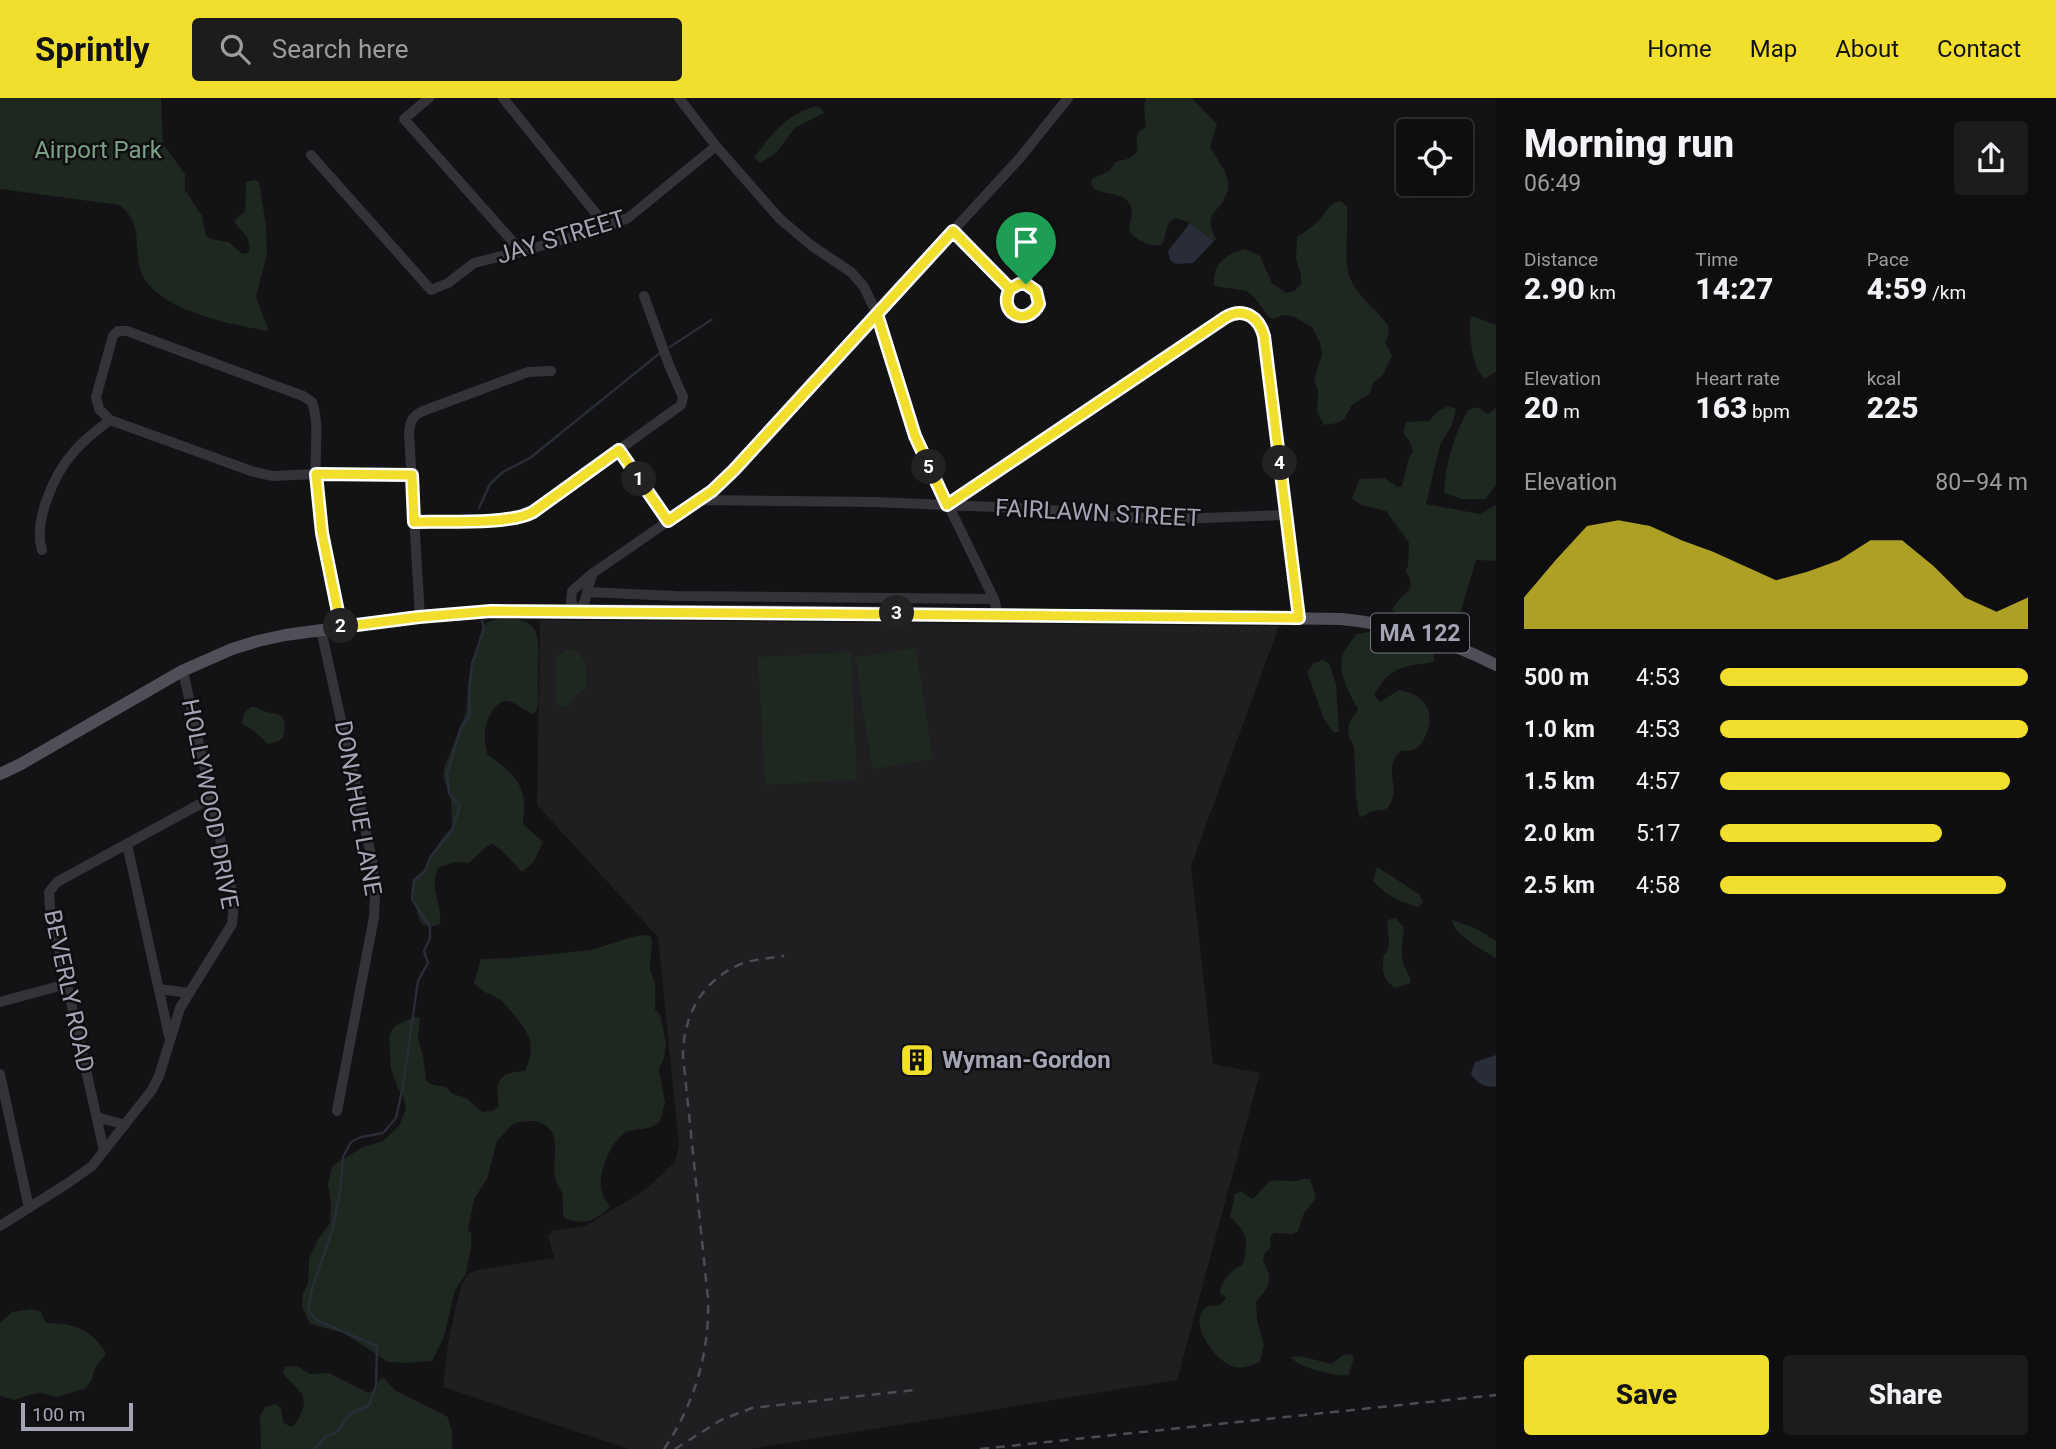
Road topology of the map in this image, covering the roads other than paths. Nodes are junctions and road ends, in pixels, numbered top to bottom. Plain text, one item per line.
1 (429, 98) edge
2 (503, 98) edge
3 (679, 98) edge
4 (1068, 98) edge
5 (716, 146) junction
6 (311, 156) dead end
7 (606, 226) junction
8 (953, 231) junction
9 (521, 251) junction
10 (1010, 289) dead end
11 (644, 296) dead end
12 (877, 314) junction
13 (551, 371) dead end
14 (110, 420) junction
15 (619, 450) junction
16 (316, 474) junction
17 (412, 475) junction
18 (699, 500) junction
19 (947, 505) junction
20 (1286, 515) junction
21 (668, 521) junction
22 (414, 522) junction
23 (42, 550) dead end
24 (593, 573) junction
25 (587, 592) junction
26 (994, 599) junction
27 (579, 611) junction
28 (998, 615) junction
29 (419, 617) junction
30 (1299, 618) junction
31 (341, 627) junction
32 (321, 630) junction
33 (1496, 665) edge
34 (183, 671) junction
35 (0, 774) edge
36 (211, 798) junction
37 (127, 844) junction
38 (67, 984) junction
39 (159, 989) junction
40 (189, 992) junction
41 (0, 1002) edge
42 (169, 1039) junction
43 (0, 1074) edge
44 (337, 1111) dead end
45 (97, 1117) junction
46 (125, 1125) junction
47 (104, 1151) junction
48 (29, 1208) junction
49 (0, 1226) edge

1 - 9 street
2 - 7 street
3 - 5 street
4 - 8 street
5 - 7 street, JAY STREET
5 - 12 street
6 - 9 street, JAY STREET
7 - 9 street, JAY STREET
8 - 10 street
8 - 12 street
11 - 15 street
12 - 18 street
12 - 19 street
13 - 17 street
14 - 16 street
14 - 16 street
14 - 23 street
15 - 21 street
15 - 22 street
16 - 17 street
16 - 31 street
17 - 22 street
18 - 19 street, FAIRLAWN STREET
18 - 21 street
19 - 20 street, FAIRLAWN STREET
19 - 20 street
19 - 26 street
20 - 30 street
21 - 24 street
22 - 29 street
24 - 25 street
24 - 27 street
25 - 26 street
25 - 27 street
26 - 28 street
27 - 28 main road, MA 122
27 - 29 main road, MA 122
28 - 30 main road, MA 122
29 - 31 main road, MA 122
30 - 33 main road, MA 122
31 - 32 main road, MA 122
32 - 34 main road, MA 122
32 - 44 street, DONAHUE LANE
34 - 35 main road, MA 122
34 - 36 street, HOLLYWOOD DRIVE
36 - 37 street, BEVERLY ROAD
36 - 40 street, HOLLYWOOD DRIVE
37 - 38 street, BEVERLY ROAD
37 - 39 street
38 - 41 street
38 - 45 street, BEVERLY ROAD
39 - 40 street
39 - 42 street
40 - 42 street, HOLLYWOOD DRIVE
42 - 46 street, HOLLYWOOD DRIVE
43 - 48 street
45 - 46 street
45 - 47 street, BEVERLY ROAD
46 - 47 street, HOLLYWOOD DRIVE
47 - 48 street, HOLLYWOOD DRIVE
48 - 49 street, HOLLYWOOD DRIVE

